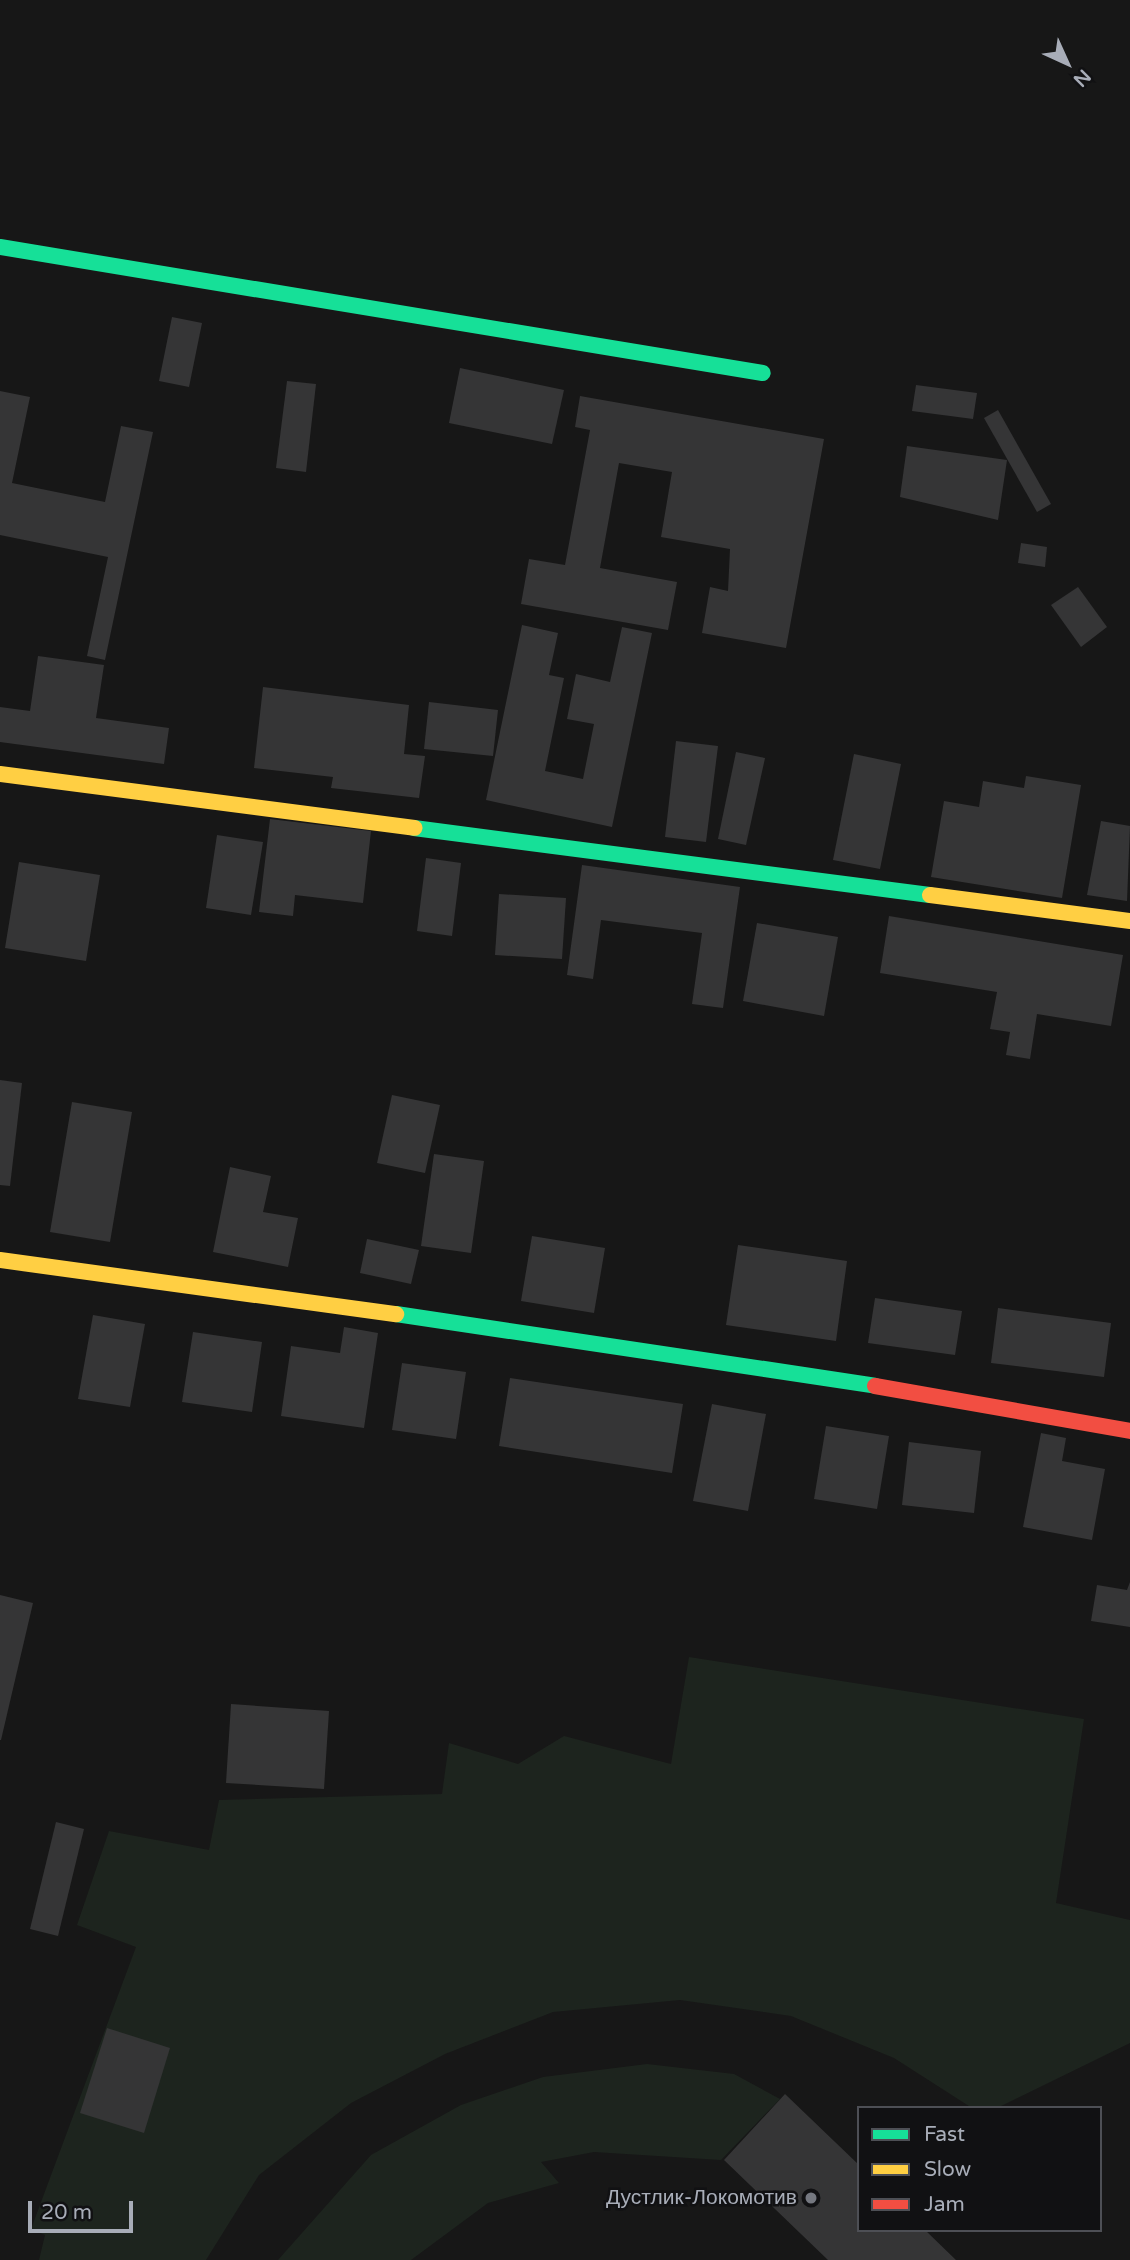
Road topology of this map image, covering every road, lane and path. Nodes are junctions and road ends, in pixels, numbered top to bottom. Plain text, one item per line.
1 (0, 247) edge
2 (763, 373) dead end
3 (0, 774) edge
4 (1130, 921) edge
5 (0, 1260) edge
6 (1130, 1431) edge

1 - 2 street
3 - 4 street
5 - 6 street

